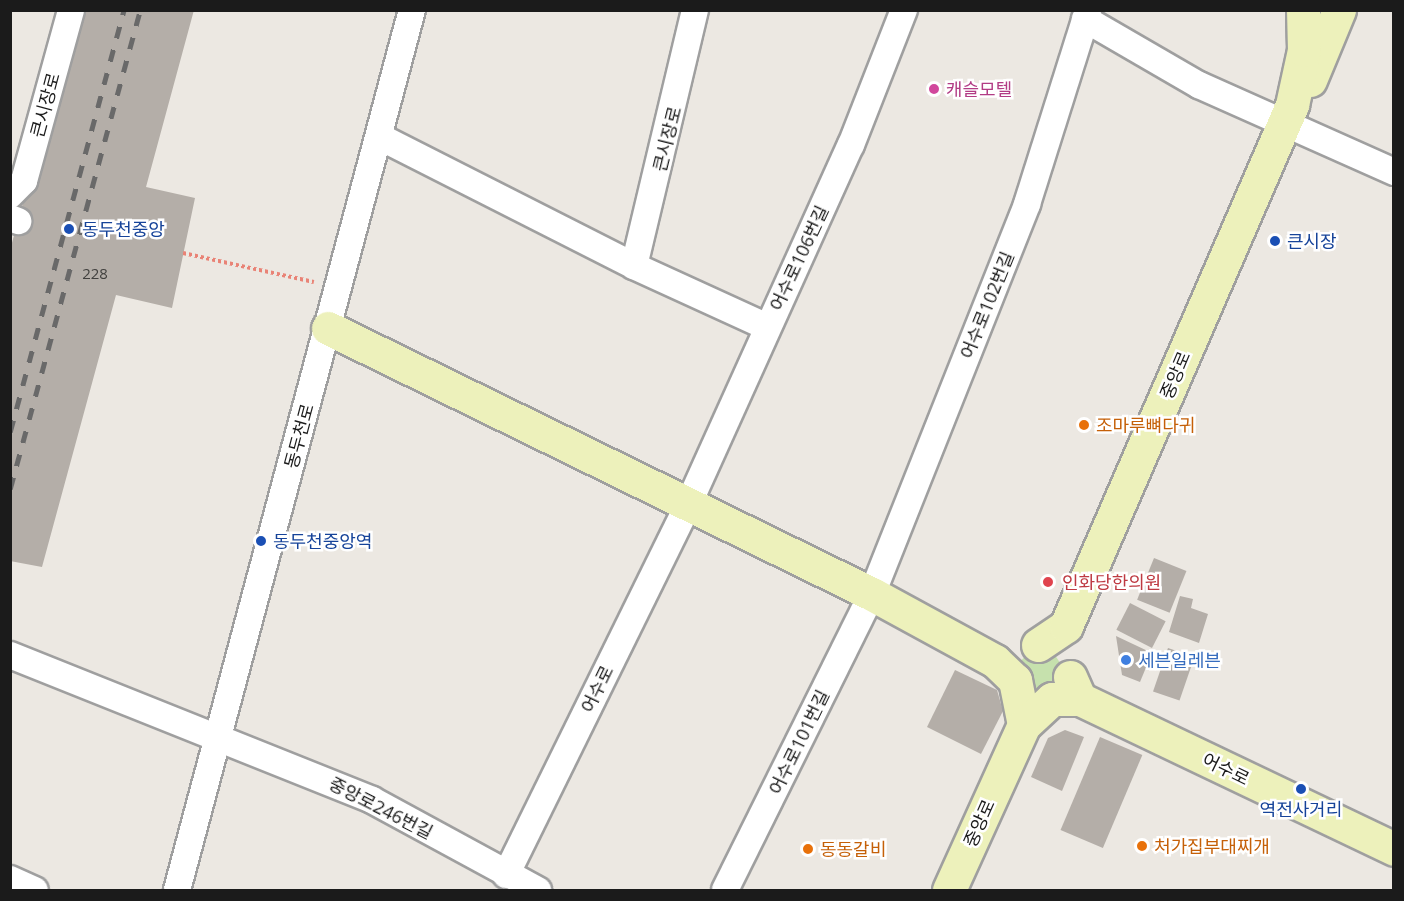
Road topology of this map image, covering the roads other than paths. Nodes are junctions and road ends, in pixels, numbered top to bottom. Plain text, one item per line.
1 (71, 10) edge
2 (412, 10) edge
3 (695, 10) edge
4 (904, 10) edge
5 (1303, 10) edge
6 (1339, 10) edge
7 (1087, 15) edge
8 (1288, 115) junction
9 (382, 138) junction
10 (1394, 172) edge
11 (10, 195) edge
12 (634, 266) junction
13 (767, 327) junction
14 (328, 328) junction
15 (689, 503) junction
16 (872, 594) junction
17 (10, 655) edge
18 (1042, 672) junction
19 (220, 735) junction
20 (1394, 849) edge
21 (506, 875) junction
22 (10, 879) edge
23 (35, 891) edge
24 (177, 891) edge
25 (538, 891) edge
26 (725, 891) edge
27 (949, 891) edge

1 - 11 street, 큰시장로
2 - 9 street, 동두천로
3 - 12 street, 큰시장로
4 - 13 street, 어수로106번길
5 - 8 main road
6 - 8 main road
7 - 8 street
7 - 16 street, 어수로102번길
8 - 10 street
8 - 18 main road, 중앙로
9 - 12 street
9 - 14 street, 동두천로
12 - 13 street
13 - 15 street, 어수로106번길
14 - 15 main road, 어수로
14 - 19 street, 동두천로
15 - 16 main road, 어수로
15 - 21 street, 어수로
16 - 18 main road, 어수로
16 - 26 street, 어수로101번길
17 - 19 street
18 - 20 main road, 어수로
18 - 27 main road, 중앙로
19 - 21 street, 중앙로246번길
19 - 24 street, 동두천로
21 - 25 street, 중앙로246번길
22 - 23 street

